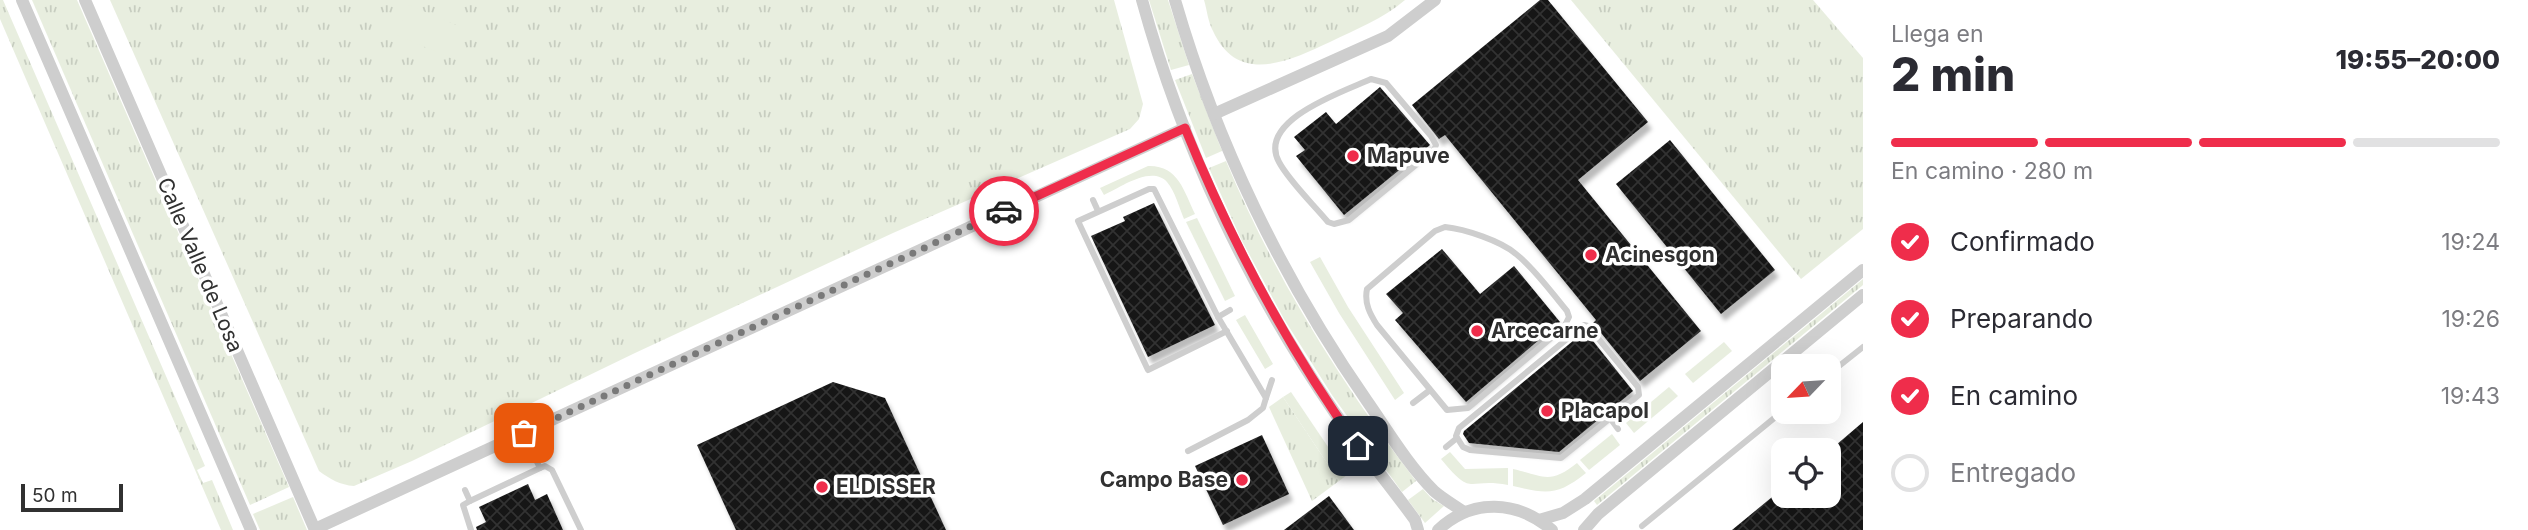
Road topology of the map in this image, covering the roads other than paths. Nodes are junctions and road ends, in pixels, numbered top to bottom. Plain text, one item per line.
1 (22, 0) edge
2 (85, 0) edge
3 (1142, 0) edge
4 (1175, 0) edge
5 (1435, 0) edge
6 (1357, 83) joint
7 (1214, 114) junction
8 (1185, 128) junction
9 (1093, 200) dead end
10 (1098, 211) junction
11 (1863, 270) edge
12 (1863, 295) edge
13 (1230, 310) dead end
14 (1218, 317) junction
15 (1227, 331) junction
16 (1863, 346) edge
17 (1841, 364) edge
18 (1272, 380) dead end
19 (1430, 390) junction
20 (1266, 398) junction
21 (1413, 403) dead end
22 (1610, 418) junction
23 (1771, 421) edge
24 (1618, 429) dead end
25 (1457, 438) junction
26 (1447, 447) dead end
27 (1188, 451) dead end
28 (535, 458) dead end
29 (540, 468) junction
30 (465, 490) dead end
31 (470, 501) junction
32 (1464, 512) junction
33 (1539, 520) junction
34 (1642, 526) dead end
35 (251, 530) edge
36 (315, 530) edge
37 (471, 530) edge
38 (581, 530) edge
39 (1418, 530) edge
40 (1438, 530) edge
41 (1552, 530) edge
42 (1584, 530) edge

1 - 35 street
2 - 36 street, Calle Valle de Losa
3 - 8 street
4 - 7 street
5 - 7 street
6 - 6 lane
7 - 32 street
8 - 36 street
8 - 39 street
9 - 10 lane
10 - 14 lane
10 - 15 lane
11 - 33 street
12 - 42 street
13 - 14 lane
14 - 15 lane
15 - 20 lane
16 - 17 lane
18 - 20 lane
19 - 19 lane
19 - 21 lane
20 - 27 lane
22 - 24 lane
22 - 25 lane
22 - 25 lane
23 - 34 lane
25 - 26 lane
28 - 29 lane
29 - 31 lane
29 - 38 lane
30 - 31 lane
31 - 37 lane
32 - 33 street
32 - 40 street
33 - 41 street

